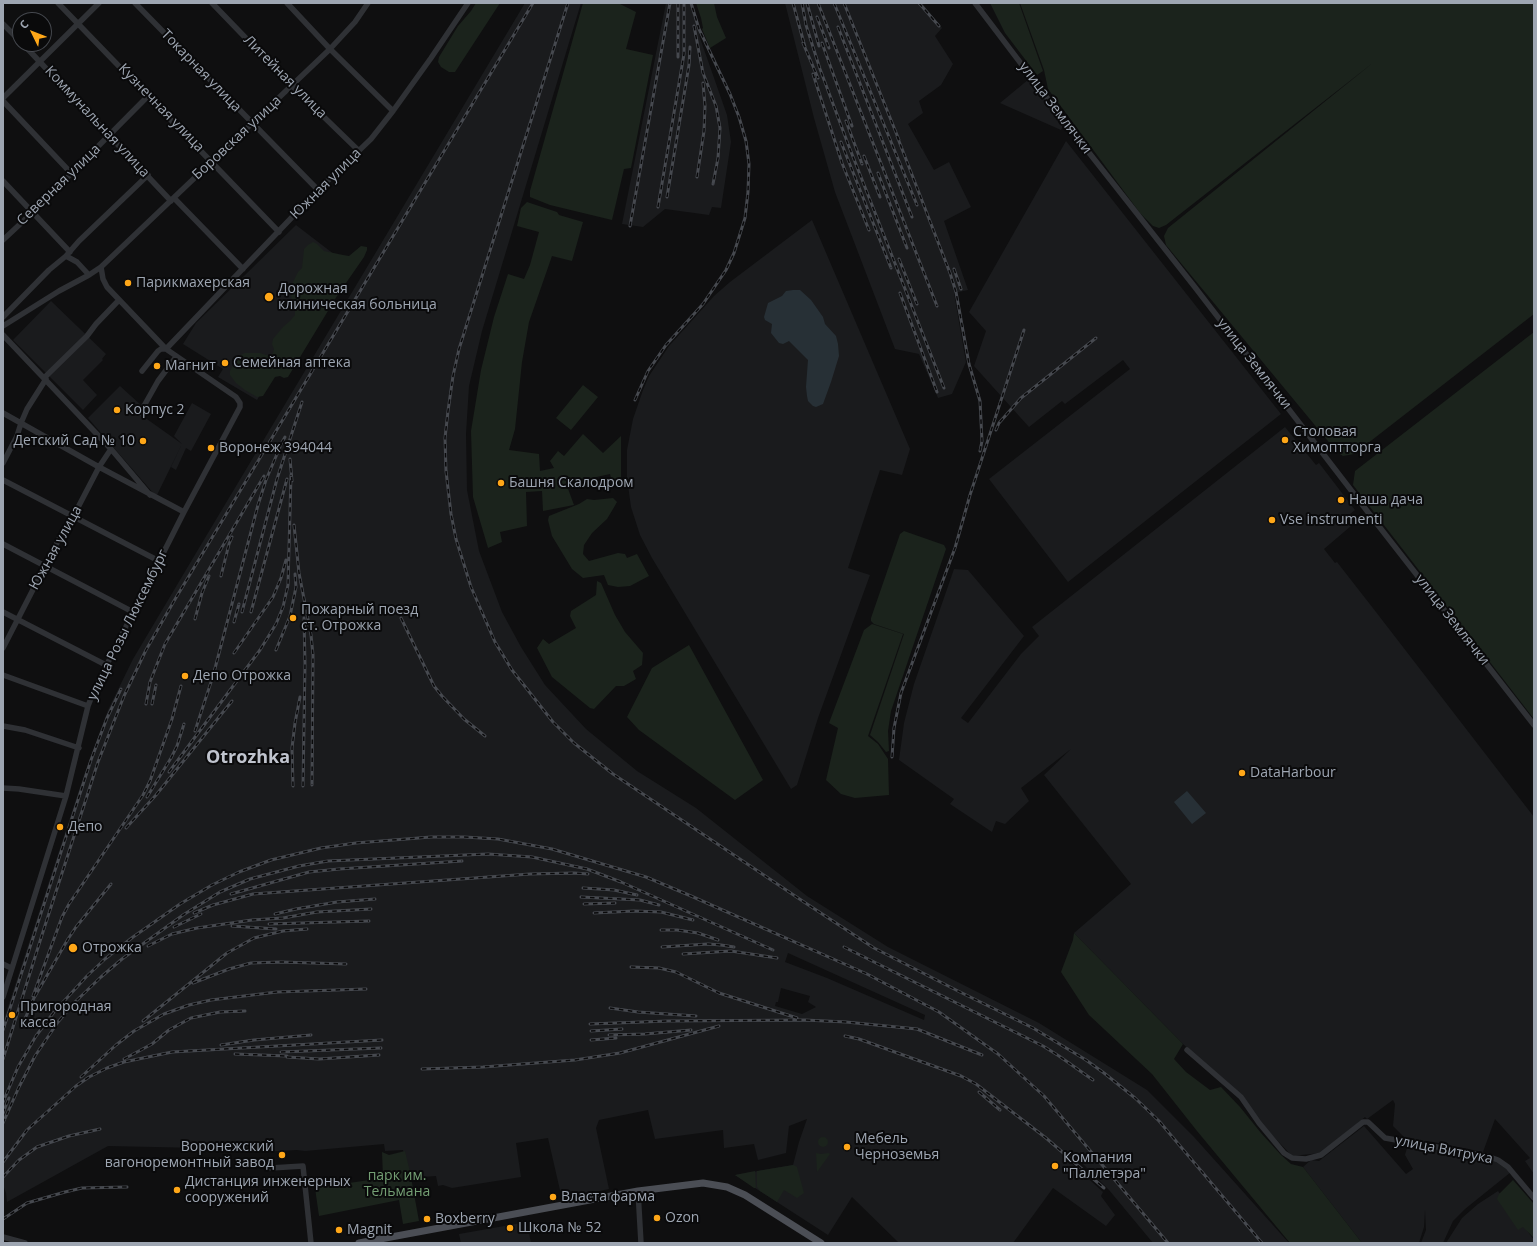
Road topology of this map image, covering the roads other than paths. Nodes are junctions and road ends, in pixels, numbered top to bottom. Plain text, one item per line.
1 (58, 3) edge
2 (99, 3) edge
3 (135, 3) edge
4 (212, 3) edge
5 (287, 3) edge
6 (468, 3) edge
7 (975, 3) edge
8 (980, 3) edge
9 (365, 4) edge
10 (982, 12) junction
11 (78, 23) junction
12 (3, 24) edge
13 (12, 33) edge
14 (330, 49) junction
15 (31, 52) edge
16 (40, 61) junction
17 (292, 86) junction
18 (148, 96) junction
19 (3, 100) edge
20 (393, 111) junction
21 (252, 124) junction
22 (110, 135) junction
23 (359, 151) junction
24 (212, 161) junction
25 (71, 173) junction
26 (148, 175) junction
27 (3, 181) edge
28 (318, 190) junction
29 (173, 199) junction
30 (33, 212) junction
31 (279, 232) junction
32 (3, 240) edge
33 (68, 254) junction
34 (101, 267) junction
35 (243, 269) junction
36 (89, 275) junction
37 (119, 300) junction
38 (3, 317) edge
39 (3, 326) edge
40 (3, 335) edge
41 (166, 349) junction
42 (176, 357) junction
43 (142, 371) dead end
44 (45, 378) junction
45 (3, 413) edge
46 (140, 413) dead end
47 (21, 423) junction
48 (111, 449) junction
49 (3, 463) edge
50 (99, 467) junction
51 (3, 480) edge
52 (150, 494) junction
53 (184, 512) junction
54 (73, 517) junction
55 (3, 544) edge
56 (159, 561) junction
57 (46, 566) junction
58 (3, 612) edge
59 (133, 612) junction
60 (18, 619) junction
61 (3, 648) edge
62 (106, 665) junction
63 (3, 675) edge
64 (88, 706) junction
65 (1534, 725) edge
66 (3, 726) edge
67 (79, 748) junction
68 (3, 788) edge
69 (66, 796) junction
70 (3, 964) edge
71 (11, 968) junction
72 (3, 997) edge
73 (1187, 1050) dead end
74 (271, 1168) dead end
75 (638, 1190) junction
76 (1534, 1198) edge
77 (3, 1237) edge
78 (25, 1243) edge
79 (311, 1243) edge
80 (359, 1243) edge
81 (641, 1243) edge
82 (821, 1243) edge

1 - 11 street, Кузнечная улица
2 - 11 street
3 - 21 street, Токарная улица
4 - 17 street, Литейная улица
5 - 14 street
6 - 20 street, Южная улица
7 - 10 street, улица Землячки
8 - 10 street
9 - 14 street, Боровская улица
10 - 65 street, улица Землячки
11 - 16 street
11 - 18 street, Кузнечная улица
12 - 13 street
14 - 17 street, Боровская улица
14 - 20 street
15 - 16 street, Коммунальная улица
16 - 19 street
16 - 22 street, Коммунальная улица
17 - 21 street, Боровская улица
17 - 23 street, Литейная улица
18 - 22 street, Северная улица
18 - 24 street, Кузнечная улица
19 - 25 street
20 - 23 street, Южная улица
21 - 24 street, Боровская улица
21 - 28 street, Токарная улица
22 - 25 street, Северная улица
22 - 26 street, Коммунальная улица
23 - 28 street, Южная улица
24 - 29 street, Боровская улица
24 - 31 street, Кузнечная улица
25 - 30 street, Северная улица
26 - 29 street, Коммунальная улица
26 - 33 street
27 - 30 street
28 - 31 street, Южная улица
29 - 34 street, Боровская улица
29 - 35 street, Коммунальная улица
30 - 32 street, Северная улица
30 - 33 street
31 - 35 street, Южная улица
33 - 36 street
33 - 38 street
34 - 36 street, Боровская улица
34 - 37 street
35 - 41 street, Южная улица
36 - 39 street, Боровская улица
37 - 41 street
37 - 44 street
40 - 44 street
41 - 42 street
41 - 43 street, Южная улица
42 - 46 street
42 - 53 street, улица Розы Люксембург
44 - 47 street
44 - 48 street
45 - 47 street
47 - 49 street
47 - 50 street
48 - 50 street, Южная улица
48 - 52 street
50 - 52 street
50 - 54 street, Южная улица
51 - 54 street
52 - 53 street
53 - 56 street, улица Розы Люксембург
54 - 56 street
54 - 57 street, Южная улица
55 - 57 street
56 - 59 street, улица Розы Люксембург
57 - 59 street
57 - 60 street, Южная улица
58 - 60 street
59 - 62 street, улица Розы Люксембург
60 - 61 street, Южная улица
60 - 62 street
62 - 64 street, улица Розы Люксембург
63 - 64 street
64 - 67 street, улица Розы Люксембург
66 - 67 street
67 - 69 street, улица Розы Люксембург
68 - 69 street
69 - 71 street, улица Розы Люксембург
70 - 71 street
71 - 72 street, улица Розы Люксембург
73 - 76 street, улица Витрука
74 - 79 street
75 - 80 main road
75 - 81 street
75 - 82 main road
77 - 78 street

